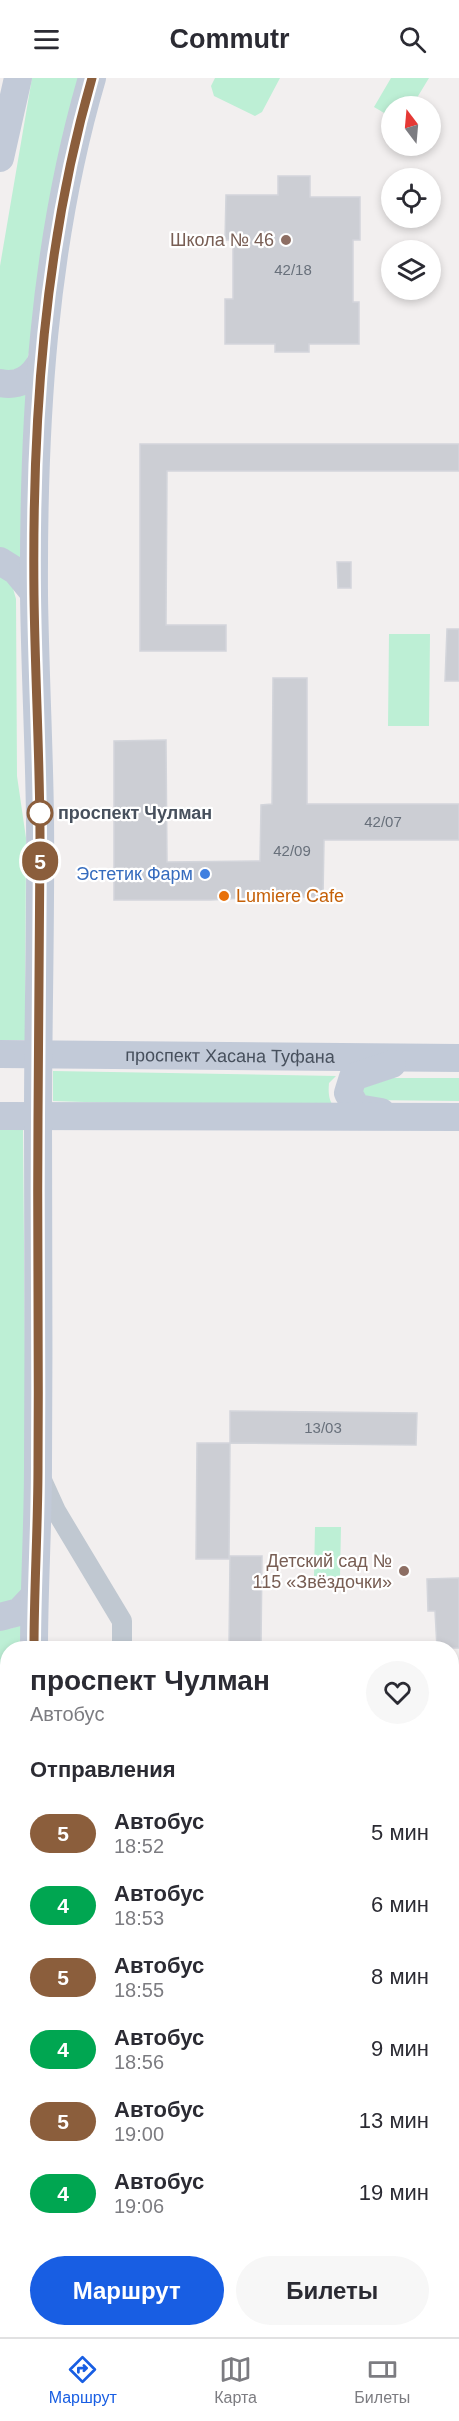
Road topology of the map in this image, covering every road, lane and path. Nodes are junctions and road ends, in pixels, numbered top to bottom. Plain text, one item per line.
1 (18, 78) edge
2 (92, 78) edge
3 (0, 158) edge
4 (41, 362) junction
5 (0, 383) edge
6 (0, 561) edge
7 (34, 592) junction
8 (38, 1053) junction
9 (0, 1054) edge
10 (413, 1057) junction
11 (459, 1058) edge
12 (38, 1114) junction
13 (0, 1116) edge
14 (412, 1117) junction
15 (459, 1117) edge
16 (38, 1471) junction
17 (34, 1596) junction
18 (0, 1617) edge
19 (34, 1641) edge
20 (122, 1641) edge

1 - 3 main road
2 - 4 main road
4 - 5 main road
4 - 7 main road
6 - 7 main road
7 - 8 main road
8 - 9 main road, проспект Хасана Туфана
8 - 10 main road, проспект Хасана Туфана
8 - 12 main road
10 - 11 main road, проспект Хасана Туфана
10 - 14 main road
12 - 13 main road
12 - 14 main road
12 - 16 main road
14 - 15 main road
16 - 17 main road
16 - 20 street
17 - 18 main road
17 - 19 main road

